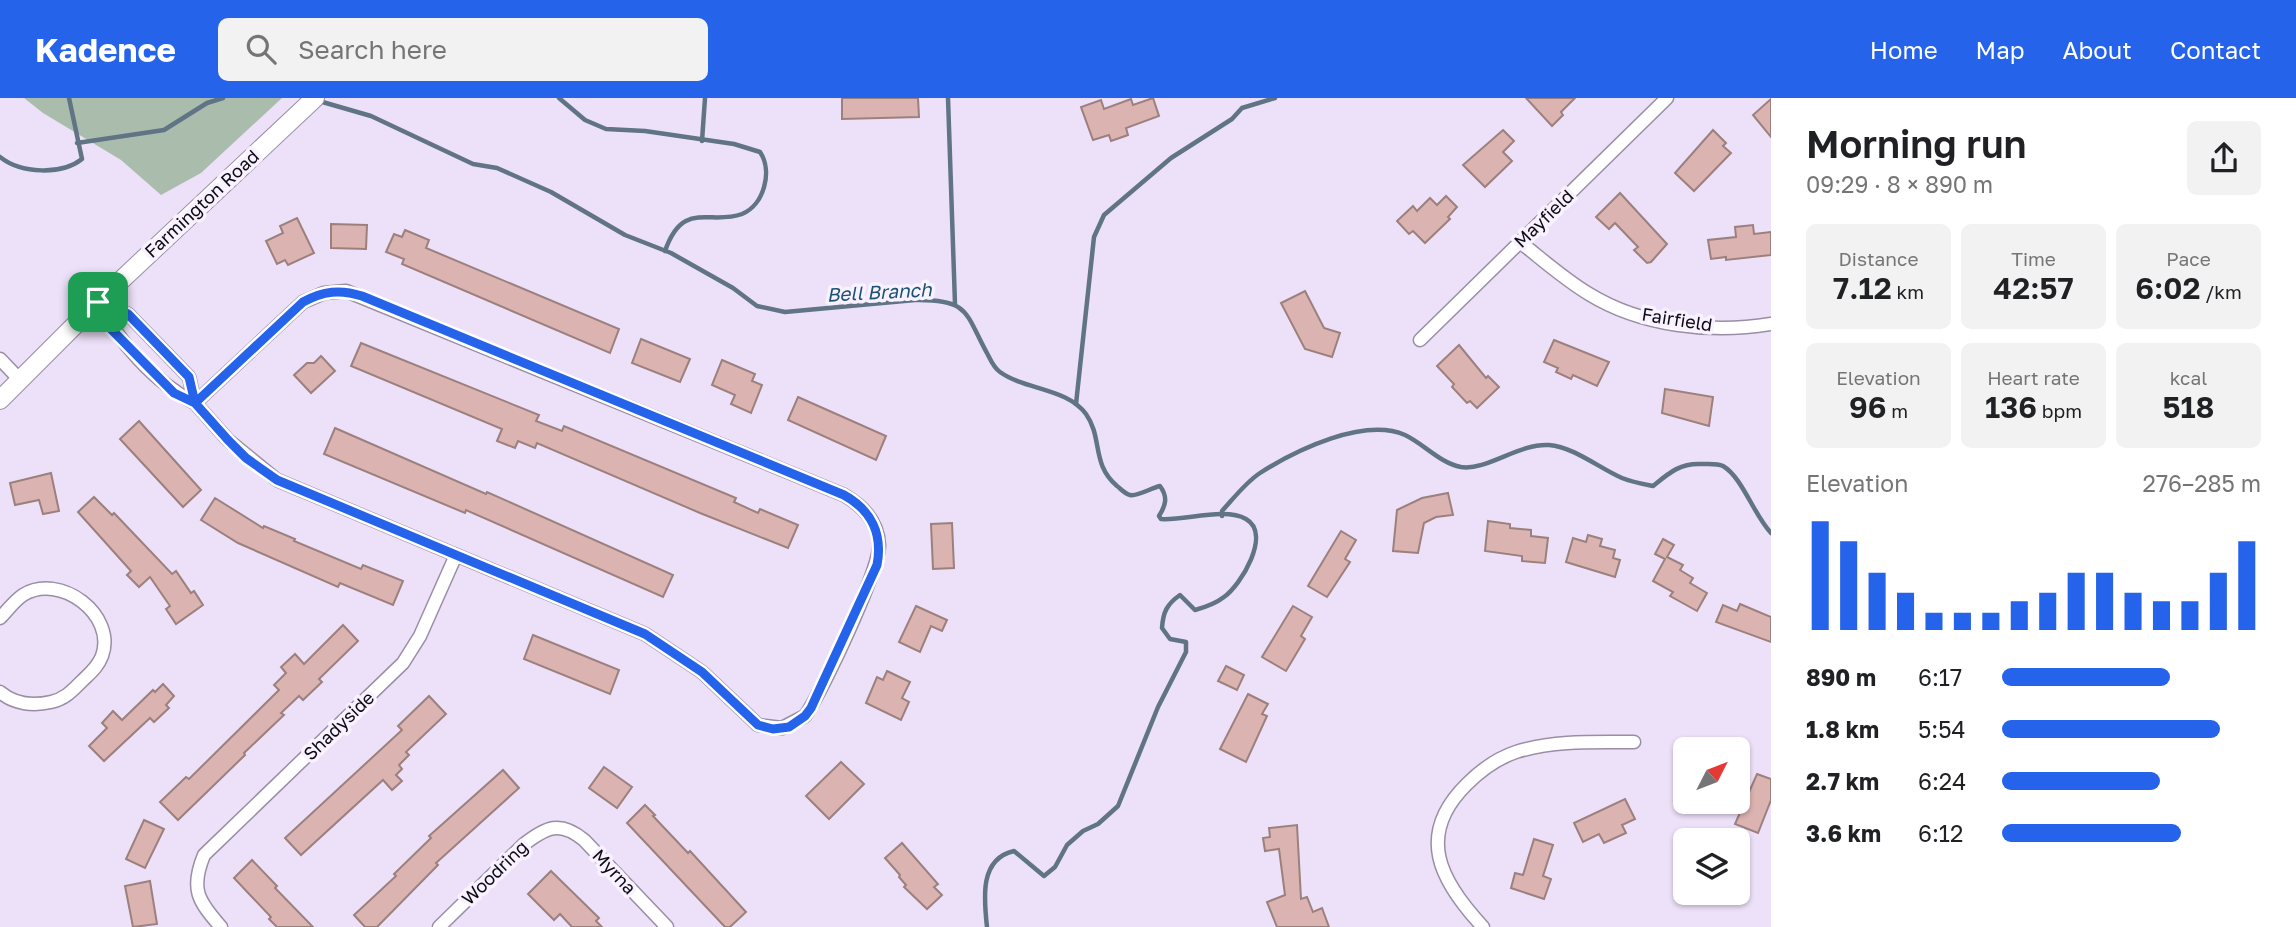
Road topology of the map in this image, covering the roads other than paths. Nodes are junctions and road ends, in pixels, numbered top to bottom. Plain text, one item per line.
1 (315, 98) edge
2 (1667, 98) edge
3 (1520, 242) junction
4 (98, 302) junction
5 (1771, 324) edge
6 (1420, 340) dead end
7 (0, 359) edge
8 (20, 380) junction
9 (0, 400) edge
10 (195, 403) junction
11 (456, 555) junction
12 (0, 618) edge
13 (0, 692) edge
14 (1634, 741) dead end
15 (556, 827) joint
16 (221, 927) edge
17 (439, 927) edge
18 (667, 927) edge
19 (1483, 927) edge

1 - 4 main road, Farmington Road
2 - 3 street, Mayfield
3 - 5 street, Fairfield
3 - 6 street, Mayfield
4 - 8 main road, Farmington Road
4 - 10 street
4 - 10 street
7 - 8 street
8 - 9 main road, Farmington Road
10 - 11 street
10 - 11 street
11 - 16 street, Shadyside
12 - 13 street
14 - 19 street
15 - 17 street, Woodring
15 - 18 street, Myrna

